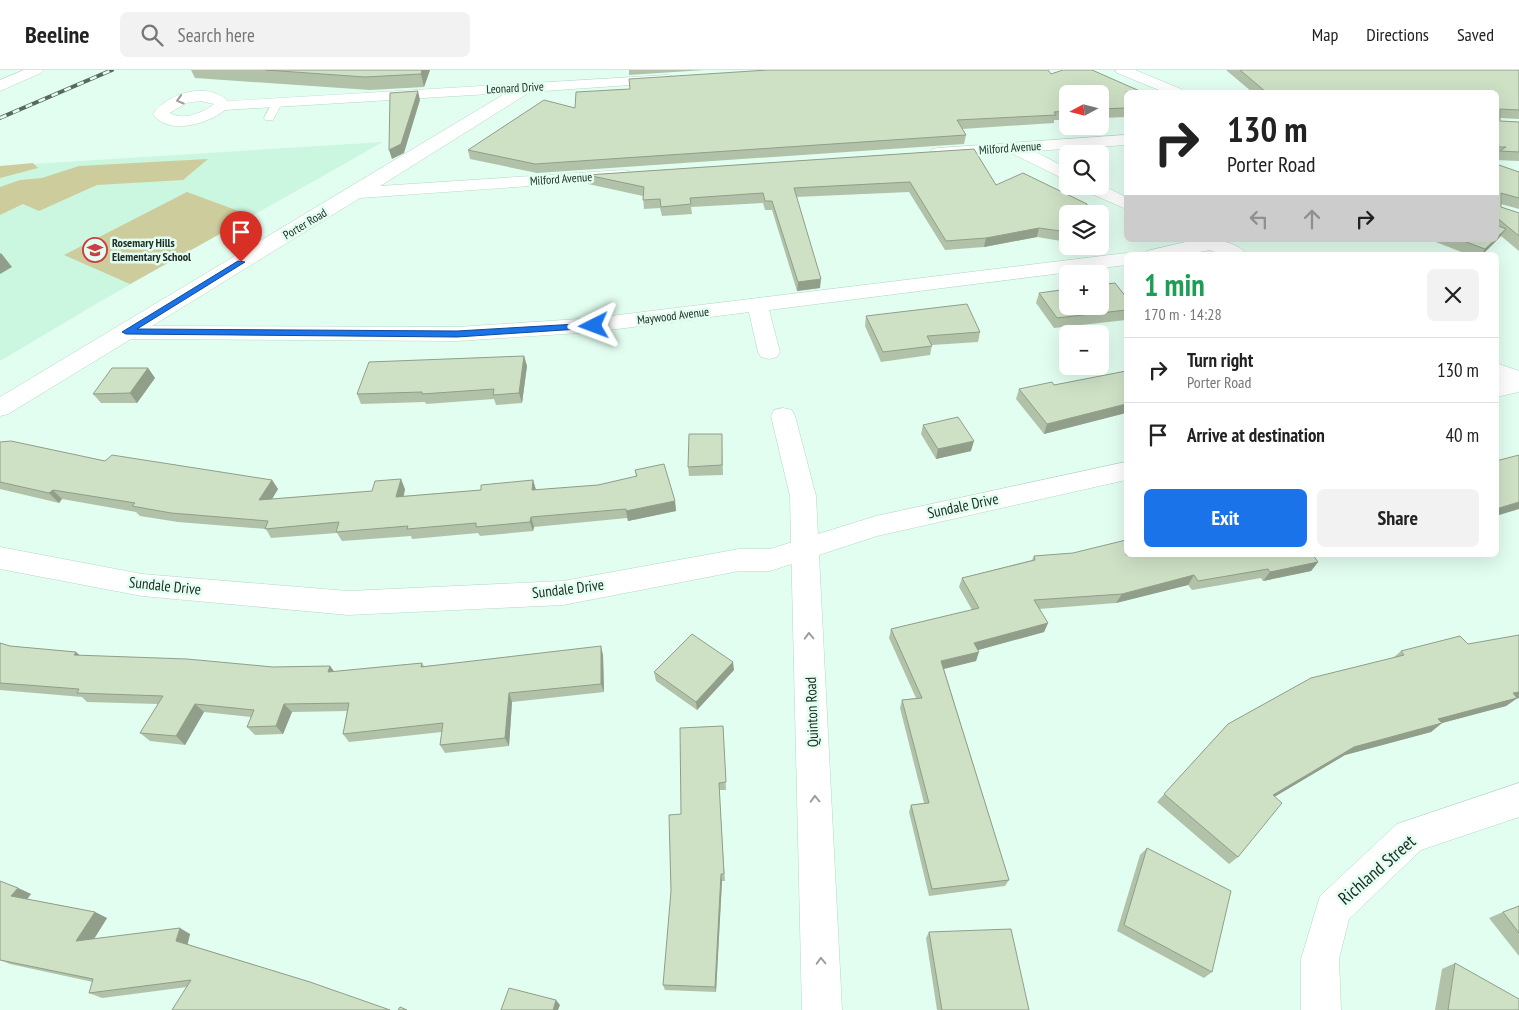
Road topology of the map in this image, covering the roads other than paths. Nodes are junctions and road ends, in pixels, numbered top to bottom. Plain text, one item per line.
1 (36, 70) edge
2 (558, 70) edge
3 (1122, 70) edge
4 (681, 78) edge
5 (0, 86) edge
6 (526, 88) junction
7 (1171, 90) edge
8 (277, 103) junction
9 (221, 106) dead end
10 (269, 118) dead end
11 (1124, 140) edge
12 (1014, 148) junction
13 (925, 154) edge
14 (1059, 171) edge
15 (638, 174) edge
16 (356, 194) junction
17 (1108, 195) edge
18 (1124, 203) edge
19 (1208, 242) edge
20 (1166, 252) edge
21 (1230, 252) edge
22 (1124, 259) edge
23 (758, 306) junction
24 (126, 332) junction
25 (769, 352) dead end
26 (1499, 371) edge
27 (1519, 380) edge
28 (1519, 384) edge
29 (1499, 388) edge
30 (0, 408) edge
31 (783, 416) dead end
32 (1124, 470) edge
33 (806, 549) junction
34 (0, 558) edge
35 (1519, 800) edge
36 (822, 1010) edge
37 (1321, 1010) edge

1 - 5 street
2 - 6 street, Porter Road
3 - 7 street
4 - 6 street, Leonard Drive
6 - 8 street, Leonard Drive
6 - 16 street, Porter Road
8 - 9 street, Leonard Drive
8 - 10 lane
11 - 12 street, Milford Avenue
12 - 13 street, Milford Avenue
12 - 14 street
15 - 16 street, Milford Avenue
16 - 24 street, Porter Road
17 - 18 street
19 - 20 street
19 - 21 street
22 - 23 street, Maywood Avenue
23 - 24 street, Maywood Avenue
23 - 25 street
24 - 30 street, Porter Road
26 - 27 street
28 - 29 street
31 - 33 street, Quinton Road
32 - 33 street, Sundale Drive
33 - 34 street, Sundale Drive
36 -> 33 street, Quinton Road
35 - 37 street, Richland Street

